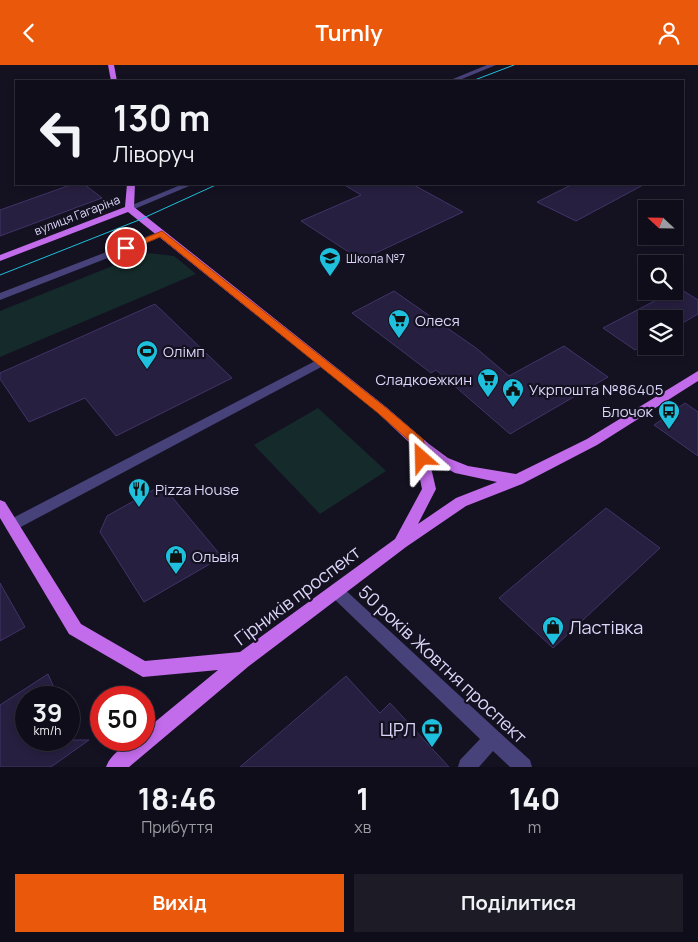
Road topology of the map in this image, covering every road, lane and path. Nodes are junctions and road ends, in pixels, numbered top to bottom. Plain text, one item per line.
1 (111, 65) edge
2 (493, 65) edge
3 (114, 80) edge
4 (454, 80) edge
5 (131, 185) edge
6 (187, 185) edge
7 (129, 208) junction
8 (162, 234) junction
9 (0, 257) edge
10 (0, 297) edge
11 (321, 361) junction
12 (698, 375) edge
13 (419, 442) junction
14 (518, 480) junction
15 (0, 506) edge
16 (12, 525) junction
17 (401, 543) junction
18 (336, 591) junction
19 (243, 660) junction
20 (493, 738) junction
21 (116, 767) edge
22 (467, 767) edge
23 (523, 767) edge

1 - 3 main road
2 - 4 street
5 - 7 main road
6 - 7 street, вулиця Гагаріна
7 - 8 main road
7 - 9 main road, вулиця Гагаріна
8 - 10 street
8 - 11 main road
11 - 13 main road
11 - 16 street
12 - 14 main road, Гірників проспект
13 - 14 main road
13 - 17 main road
14 - 17 main road, Гірників проспект
15 - 16 main road
16 - 19 main road
17 - 18 main road, Гірників проспект
18 - 19 main road, Гірників проспект
18 - 20 street, 50 років Жовтня проспект
19 - 21 main road, Гірників проспект
20 - 22 street
20 - 23 street, 50 років Жовтня проспект

